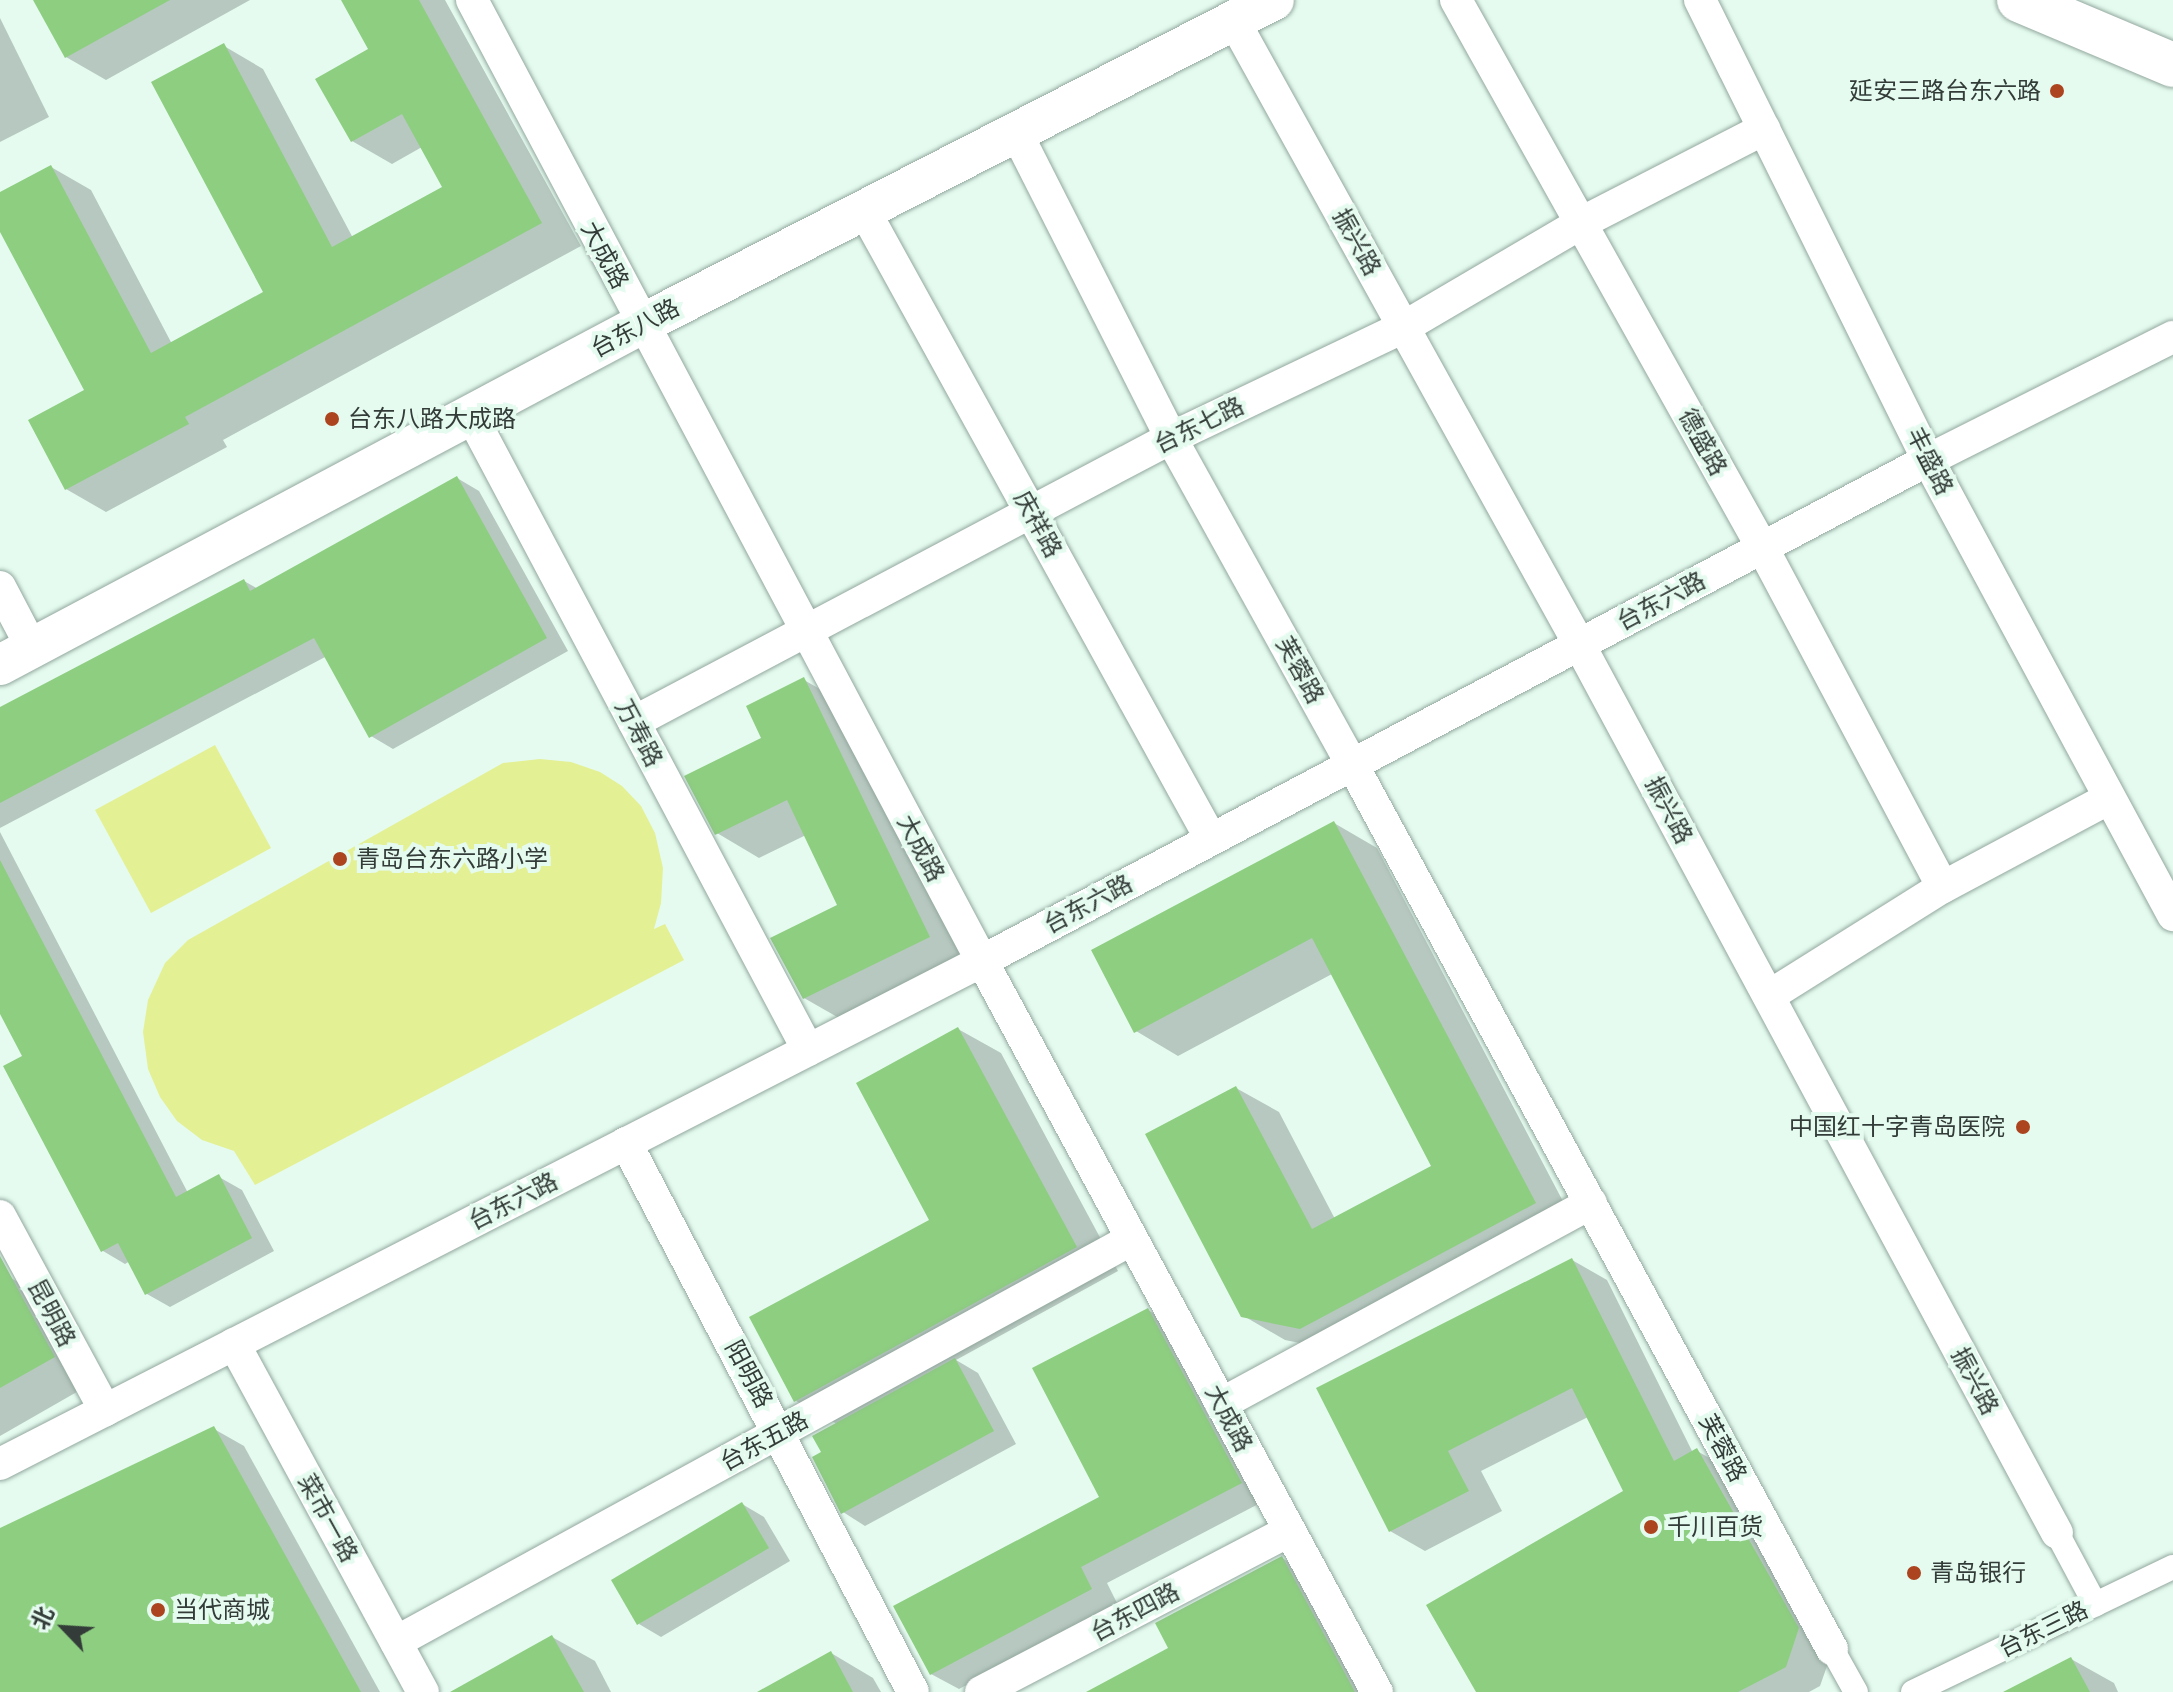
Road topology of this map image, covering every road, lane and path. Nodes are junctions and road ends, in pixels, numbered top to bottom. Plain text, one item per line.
1 (472, 0) edge
2 (1274, 0) edge
3 (1456, 0) edge
4 (1700, 0) edge
5 (2019, 0) edge
6 (1234, 21) junction
7 (2173, 65) edge
8 (1764, 129) junction
9 (1016, 132) junction
10 (864, 210) junction
11 (1581, 223) junction
12 (642, 324) junction
13 (1404, 327) junction
14 (2173, 337) edge
15 (471, 415) junction
16 (1171, 438) junction
17 (1928, 460) junction
18 (1031, 512) junction
19 (1762, 547) junction
20 (0, 587) edge
21 (807, 633) junction
22 (1579, 644) junction
23 (16, 656) edge
24 (634, 722) junction
25 (1352, 764) junction
26 (2108, 799) junction
27 (1211, 839) junction
28 (1943, 887) junction
29 (2173, 915) edge
30 (982, 961) junction
31 (1769, 996) junction
32 (808, 1050) junction
33 (626, 1143) junction
34 (1591, 1203) junction
35 (0, 1216) edge
36 (1132, 1239) junction
37 (234, 1344) junction
38 (1221, 1404) junction
39 (105, 1410) junction
40 (780, 1432) junction
41 (0, 1464) edge
42 (1289, 1531) junction
43 (2057, 1533) joint
44 (2173, 1567) edge
45 (2095, 1604) junction
46 (396, 1642) junction
47 (1832, 1649) joint
48 (423, 1692) edge
49 (913, 1692) edge
50 (981, 1692) edge
51 (1377, 1692) edge
52 (1856, 1692) edge
53 (1913, 1692) edge

1 - 12 street, 大成路
2 - 6 street, 台东八路
3 - 11 street, 德盛路
4 - 8 street, 丰盛路
5 - 7 main road
6 - 9 street, 台东八路
6 - 13 street, 振兴路
8 - 11 street, 台东七路
8 - 17 street, 丰盛路
9 - 10 street, 台东八路
9 - 16 street, 芙蓉路
10 - 12 street, 台东八路
10 - 18 street, 庆祥路
11 - 13 street, 台东七路
11 - 19 street, 德盛路
12 - 15 street, 台东八路
12 - 21 street, 大成路
13 - 16 street, 台东七路
13 - 22 street, 振兴路
14 - 17 street, 台东六路
15 - 23 street, 台东八路
15 - 24 street, 万寿路
16 - 18 street, 台东七路
16 - 25 street, 芙蓉路
17 - 19 street, 台东六路
17 - 26 street, 丰盛路
18 - 21 street, 台东七路
18 - 27 street, 庆祥路
19 - 22 street, 台东六路
19 - 28 street, 德盛路
20 - 23 street
21 - 24 street, 台东七路
21 - 30 street, 大成路
22 - 25 street, 台东六路
22 - 31 street, 振兴路
24 - 32 street, 万寿路
25 - 27 street, 台东六路
25 - 34 street, 芙蓉路
26 - 28 street
26 - 29 street, 丰盛路
27 - 30 street, 台东六路
28 - 31 street
30 - 32 street, 台东六路
30 - 36 street, 大成路
31 - 43 street, 振兴路
32 - 33 street, 台东六路
33 - 37 street, 台东六路
33 - 40 street, 阳明路
34 - 38 street
34 - 47 street, 芙蓉路
35 - 39 street, 昆明路
36 - 38 street, 大成路
36 - 40 street, 台东五路
37 - 39 street, 台东六路
37 - 46 street, 菜市一路
38 - 42 street, 大成路
39 - 41 street, 台东六路
40 - 46 street, 台东五路
40 - 49 street, 阳明路
42 - 50 street, 台东四路
42 - 51 street, 大成路
43 - 45 street, 振兴路
44 - 45 street, 台东三路
45 - 53 street, 台东三路
46 - 48 street, 菜市一路
47 - 52 street, 芙蓉路

